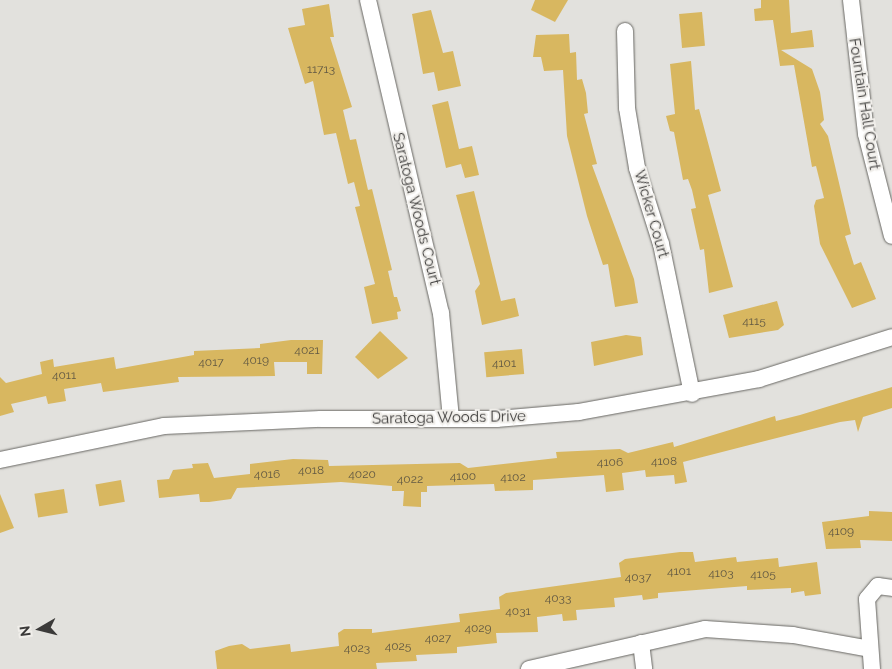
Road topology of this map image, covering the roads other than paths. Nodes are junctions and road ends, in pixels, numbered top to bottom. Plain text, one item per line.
1 (368, 0) edge
2 (851, 0) edge
3 (625, 31) dead end
4 (892, 236) edge
5 (892, 338) edge
6 (692, 394) junction
7 (451, 419) junction
8 (0, 460) edge
9 (892, 588) edge
10 (641, 643) junction
11 (870, 649) junction
12 (529, 669) edge
13 (644, 669) edge
14 (872, 669) edge

1 - 7 street, Saratoga Woods Court
2 - 4 street, Fountain Hall Court
3 - 6 street, Wicker Court
5 - 6 street, Saratoga Woods Drive
6 - 7 street, Saratoga Woods Drive
7 - 8 street, Saratoga Woods Drive
9 - 11 street
10 - 11 street
10 - 12 street
10 - 13 street
11 - 14 street

